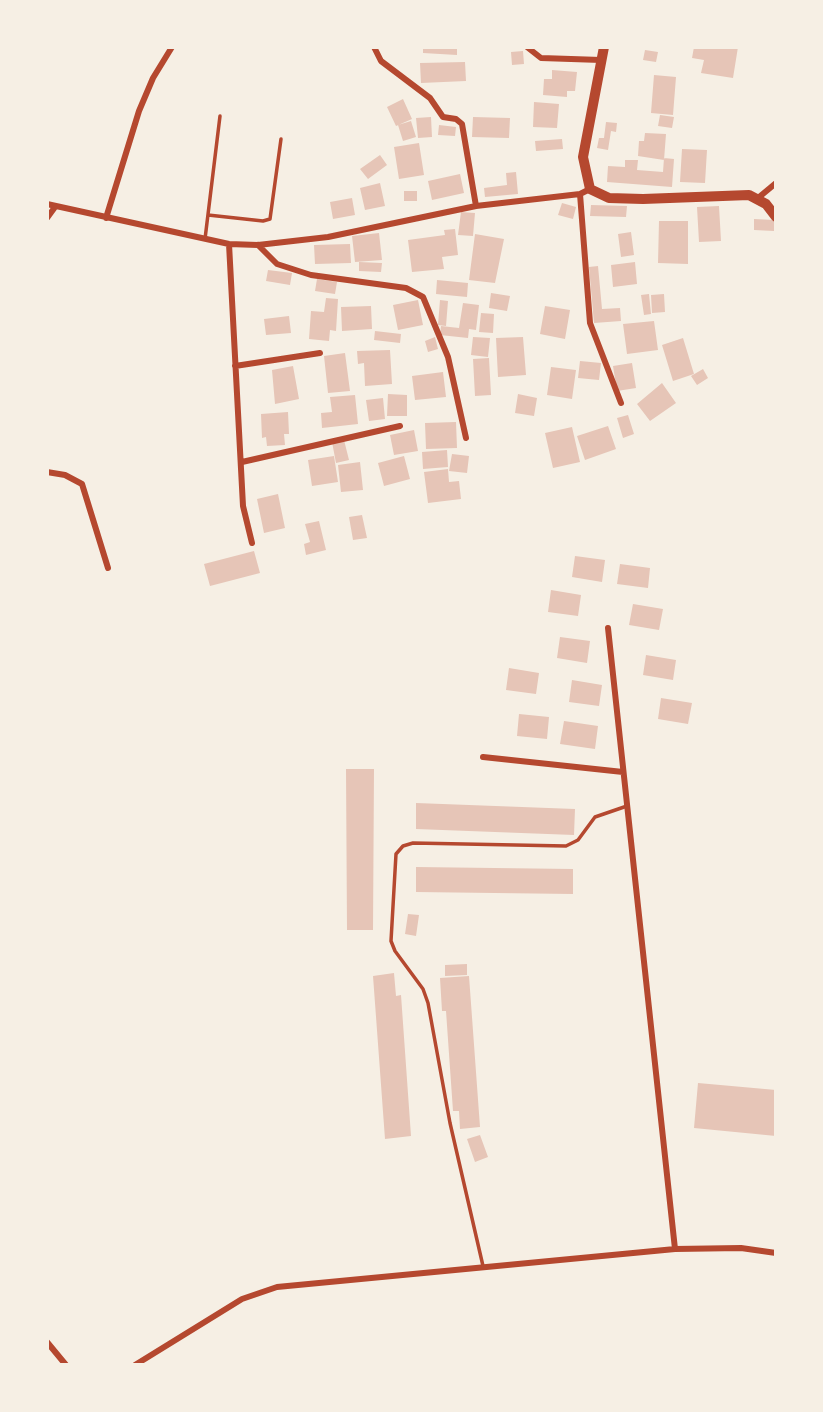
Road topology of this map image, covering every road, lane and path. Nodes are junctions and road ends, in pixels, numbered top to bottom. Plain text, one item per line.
1 (172, 47) edge
2 (374, 47) edge
3 (527, 47) edge
4 (604, 47) edge
5 (601, 60) junction
6 (220, 116) dead end
7 (281, 139) dead end
8 (776, 183) edge
9 (585, 191) junction
10 (758, 198) junction
11 (47, 204) edge
12 (476, 206) junction
13 (55, 207) junction
14 (208, 215) junction
15 (776, 216) edge
16 (47, 218) edge
17 (106, 218) junction
18 (205, 239) junction
19 (229, 244) junction
20 (258, 245) junction
21 (320, 353) dead end
22 (235, 366) junction
23 (621, 403) dead end
24 (400, 426) dead end
25 (466, 438) dead end
26 (242, 461) junction
27 (47, 472) edge
28 (252, 543) dead end
29 (108, 568) dead end
30 (608, 628) dead end
31 (483, 757) dead end
32 (623, 772) junction
33 (627, 807) junction
34 (675, 1249) junction
35 (776, 1252) edge
36 (482, 1266) junction
37 (47, 1342) edge
38 (66, 1365) edge
39 (135, 1365) edge

1 - 17 street
2 - 12 street
3 - 5 street
4 - 5 main road
5 - 9 main road
6 - 14 lane
7 - 14 lane
8 - 10 street
9 - 10 main road
9 - 12 street
9 - 23 street
10 - 15 main road
11 - 13 street
12 - 20 street
13 - 16 street
13 - 17 street
14 - 18 lane
17 - 18 street
18 - 19 street
19 - 20 street
19 - 22 street
20 - 25 street
21 - 22 street
22 - 26 street
24 - 26 street
26 - 28 street
27 - 29 street
30 - 32 street
31 - 32 street
32 - 33 street
33 - 34 street
33 - 36 lane
34 - 35 street
34 - 36 street
36 - 39 street
37 - 38 street

